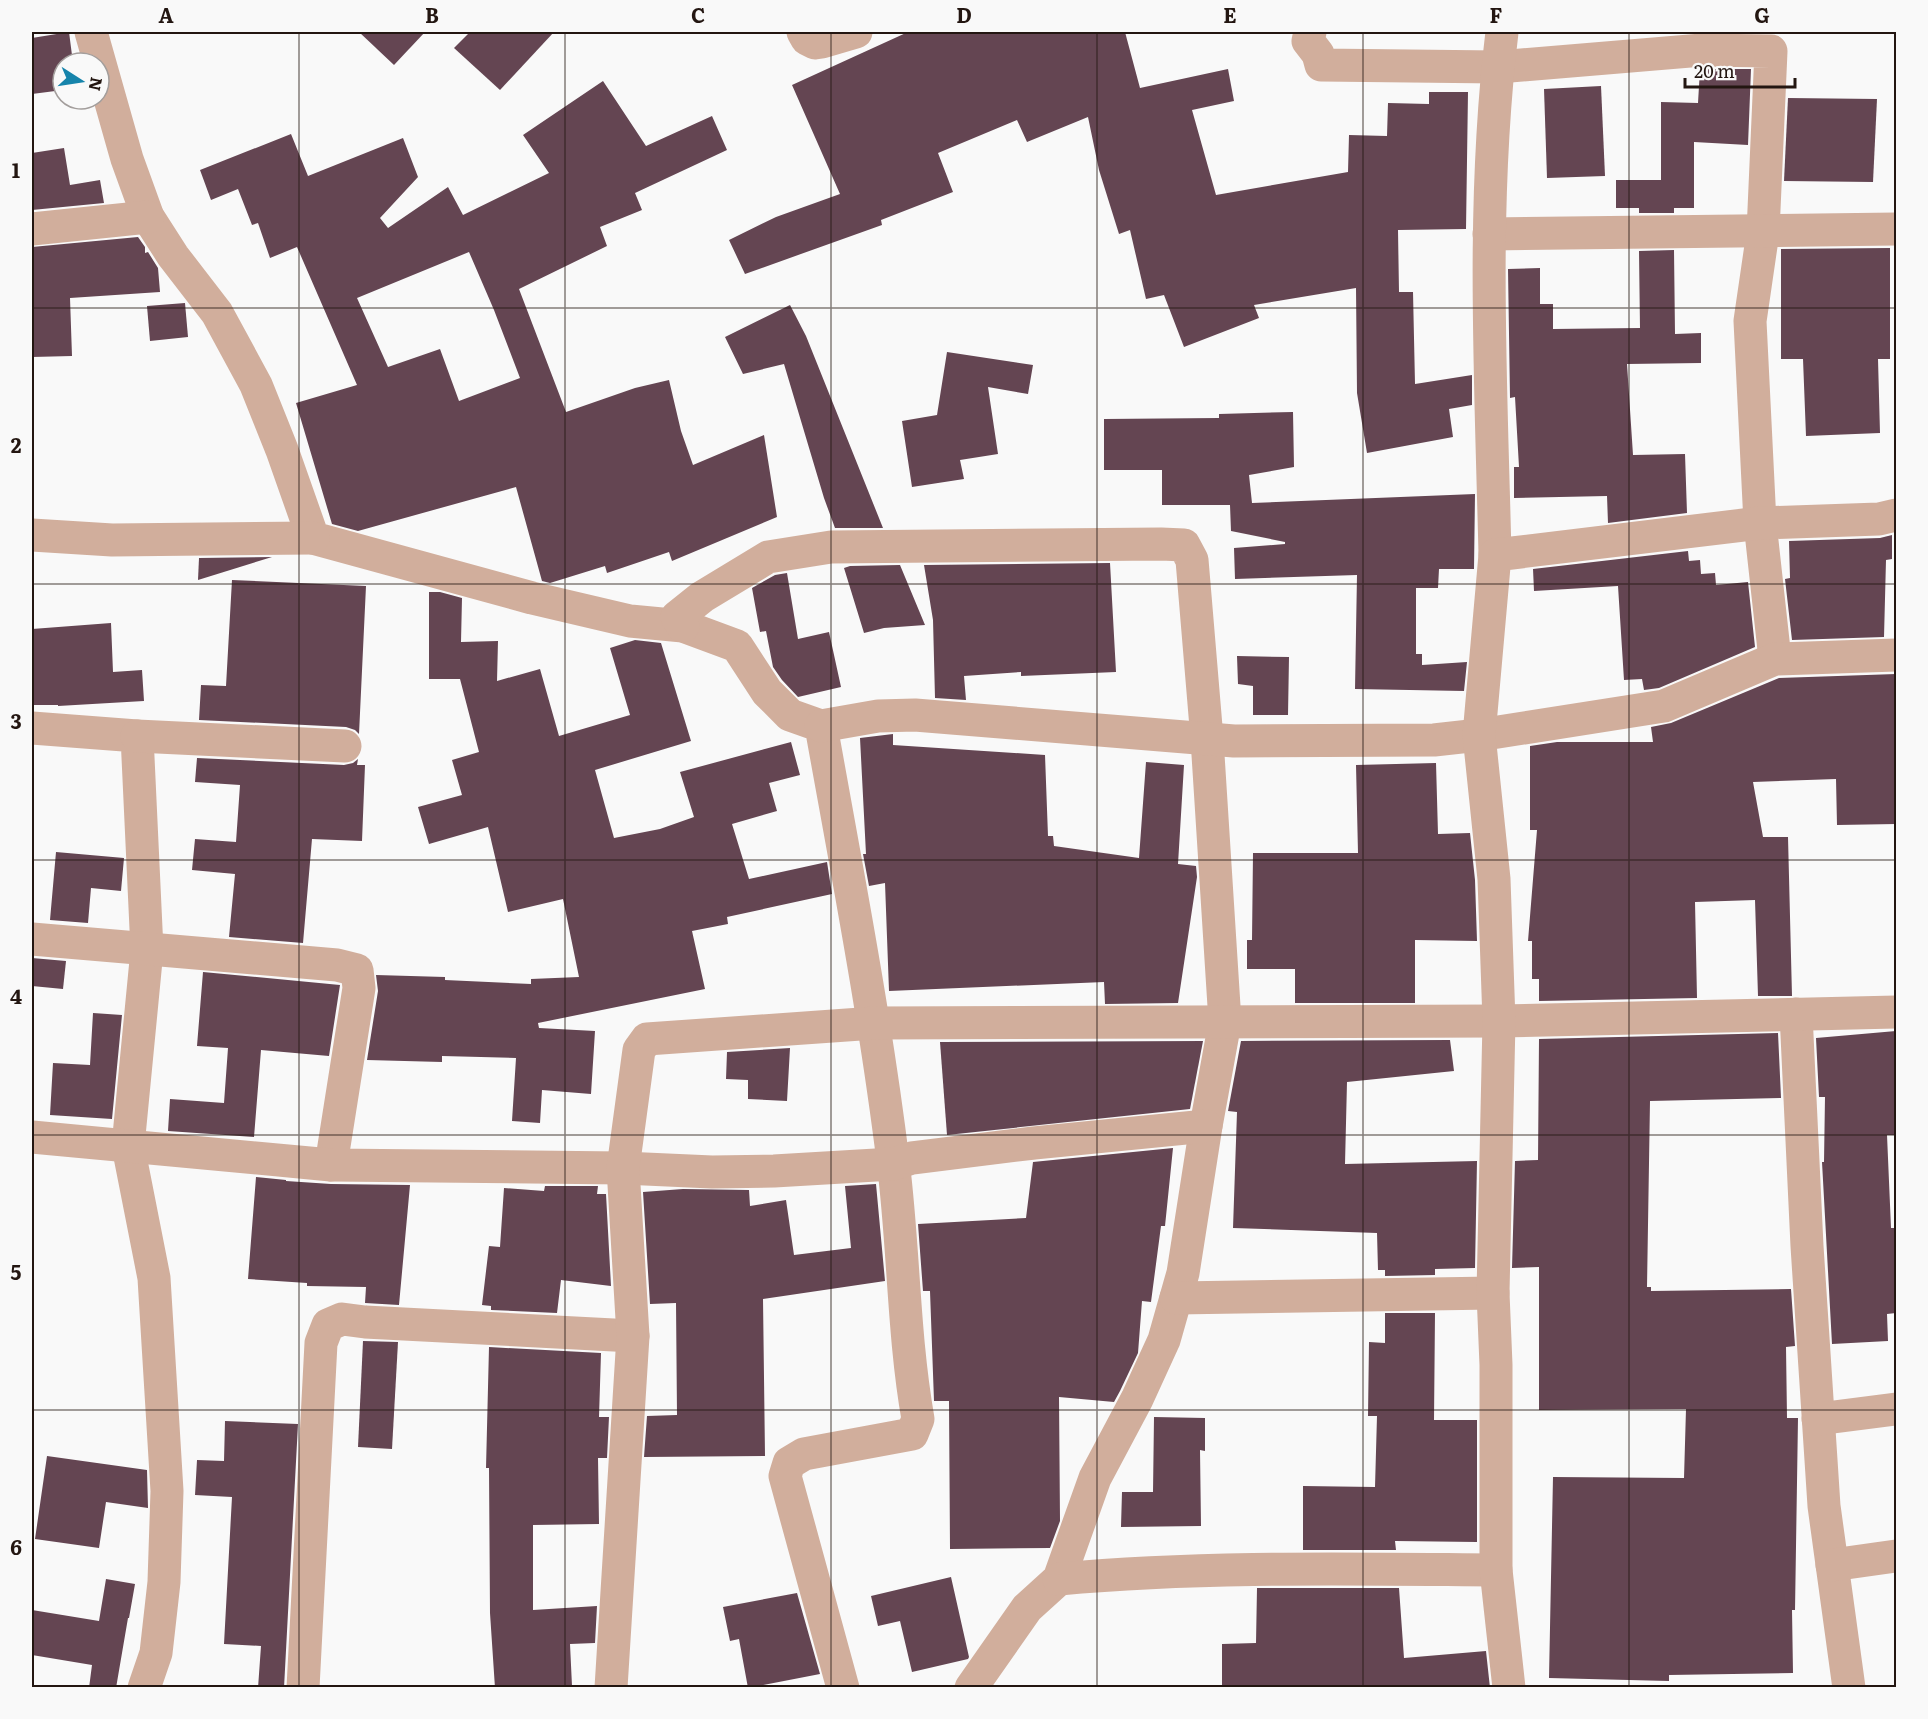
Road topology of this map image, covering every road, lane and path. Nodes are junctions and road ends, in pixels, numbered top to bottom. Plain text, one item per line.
1 (91, 32) edge
2 (803, 32) edge
3 (856, 32) edge
4 (1310, 32) edge
5 (1502, 32) edge
6 (1498, 67) junction
7 (148, 217) junction
8 (32, 229) edge
9 (1896, 229) edge
10 (1763, 232) junction
11 (1489, 234) junction
12 (1896, 515) edge
13 (1760, 523) junction
14 (32, 535) edge
15 (313, 537) junction
16 (1495, 555) junction
17 (683, 626) junction
18 (1896, 655) edge
19 (1775, 659) junction
20 (821, 726) junction
21 (32, 728) edge
22 (1479, 735) junction
23 (136, 736) junction
24 (1207, 739) junction
25 (345, 746) dead end
26 (32, 939) edge
27 (147, 950) junction
28 (1896, 1012) edge
29 (1796, 1014) junction
30 (1499, 1021) junction
31 (1225, 1022) junction
32 (875, 1023) junction
33 (1206, 1126) junction
34 (32, 1137) edge
35 (128, 1146) junction
36 (894, 1164) junction
37 (331, 1165) junction
38 (623, 1168) junction
39 (1493, 1293) junction
40 (1176, 1298) junction
41 (633, 1336) junction
42 (1896, 1409) edge
43 (1818, 1419) junction
44 (1896, 1556) edge
45 (1832, 1565) junction
46 (1496, 1570) junction
47 (1059, 1579) junction
48 (144, 1688) edge
49 (303, 1688) edge
50 (611, 1688) edge
51 (843, 1688) edge
52 (971, 1688) edge
53 (1509, 1688) edge
54 (1849, 1688) edge

1 - 7 street
2 - 3 street
4 - 6 street
5 - 6 street
6 - 10 street
6 - 11 street
7 - 8 street
7 - 15 street
9 - 10 street
10 - 11 street
10 - 13 street
11 - 16 street
12 - 13 street
13 - 16 street
13 - 19 street
14 - 15 street
15 - 17 street
16 - 22 street
17 - 20 street
17 - 24 street
18 - 19 street
19 - 22 street
20 - 24 street
20 - 32 street
21 - 23 street
22 - 24 street
22 - 30 street
23 - 25 street
23 - 27 street
24 - 31 street
26 - 27 street
27 - 35 street
27 - 37 street
28 - 29 street
29 - 30 street
29 - 43 street
30 - 31 street
30 - 39 street
31 - 32 street
31 - 33 street
32 - 36 street
32 - 38 street
33 - 36 street
33 - 40 street
34 - 35 street
35 - 37 street
35 - 48 street
36 - 38 street
36 - 51 street
37 - 38 street
38 - 41 street
39 - 40 street
39 - 46 street
40 - 47 street
41 - 49 street
41 - 50 street
42 - 43 street
43 - 45 street
44 - 45 street
45 - 54 street
46 - 47 street
46 - 53 street
47 - 52 street

